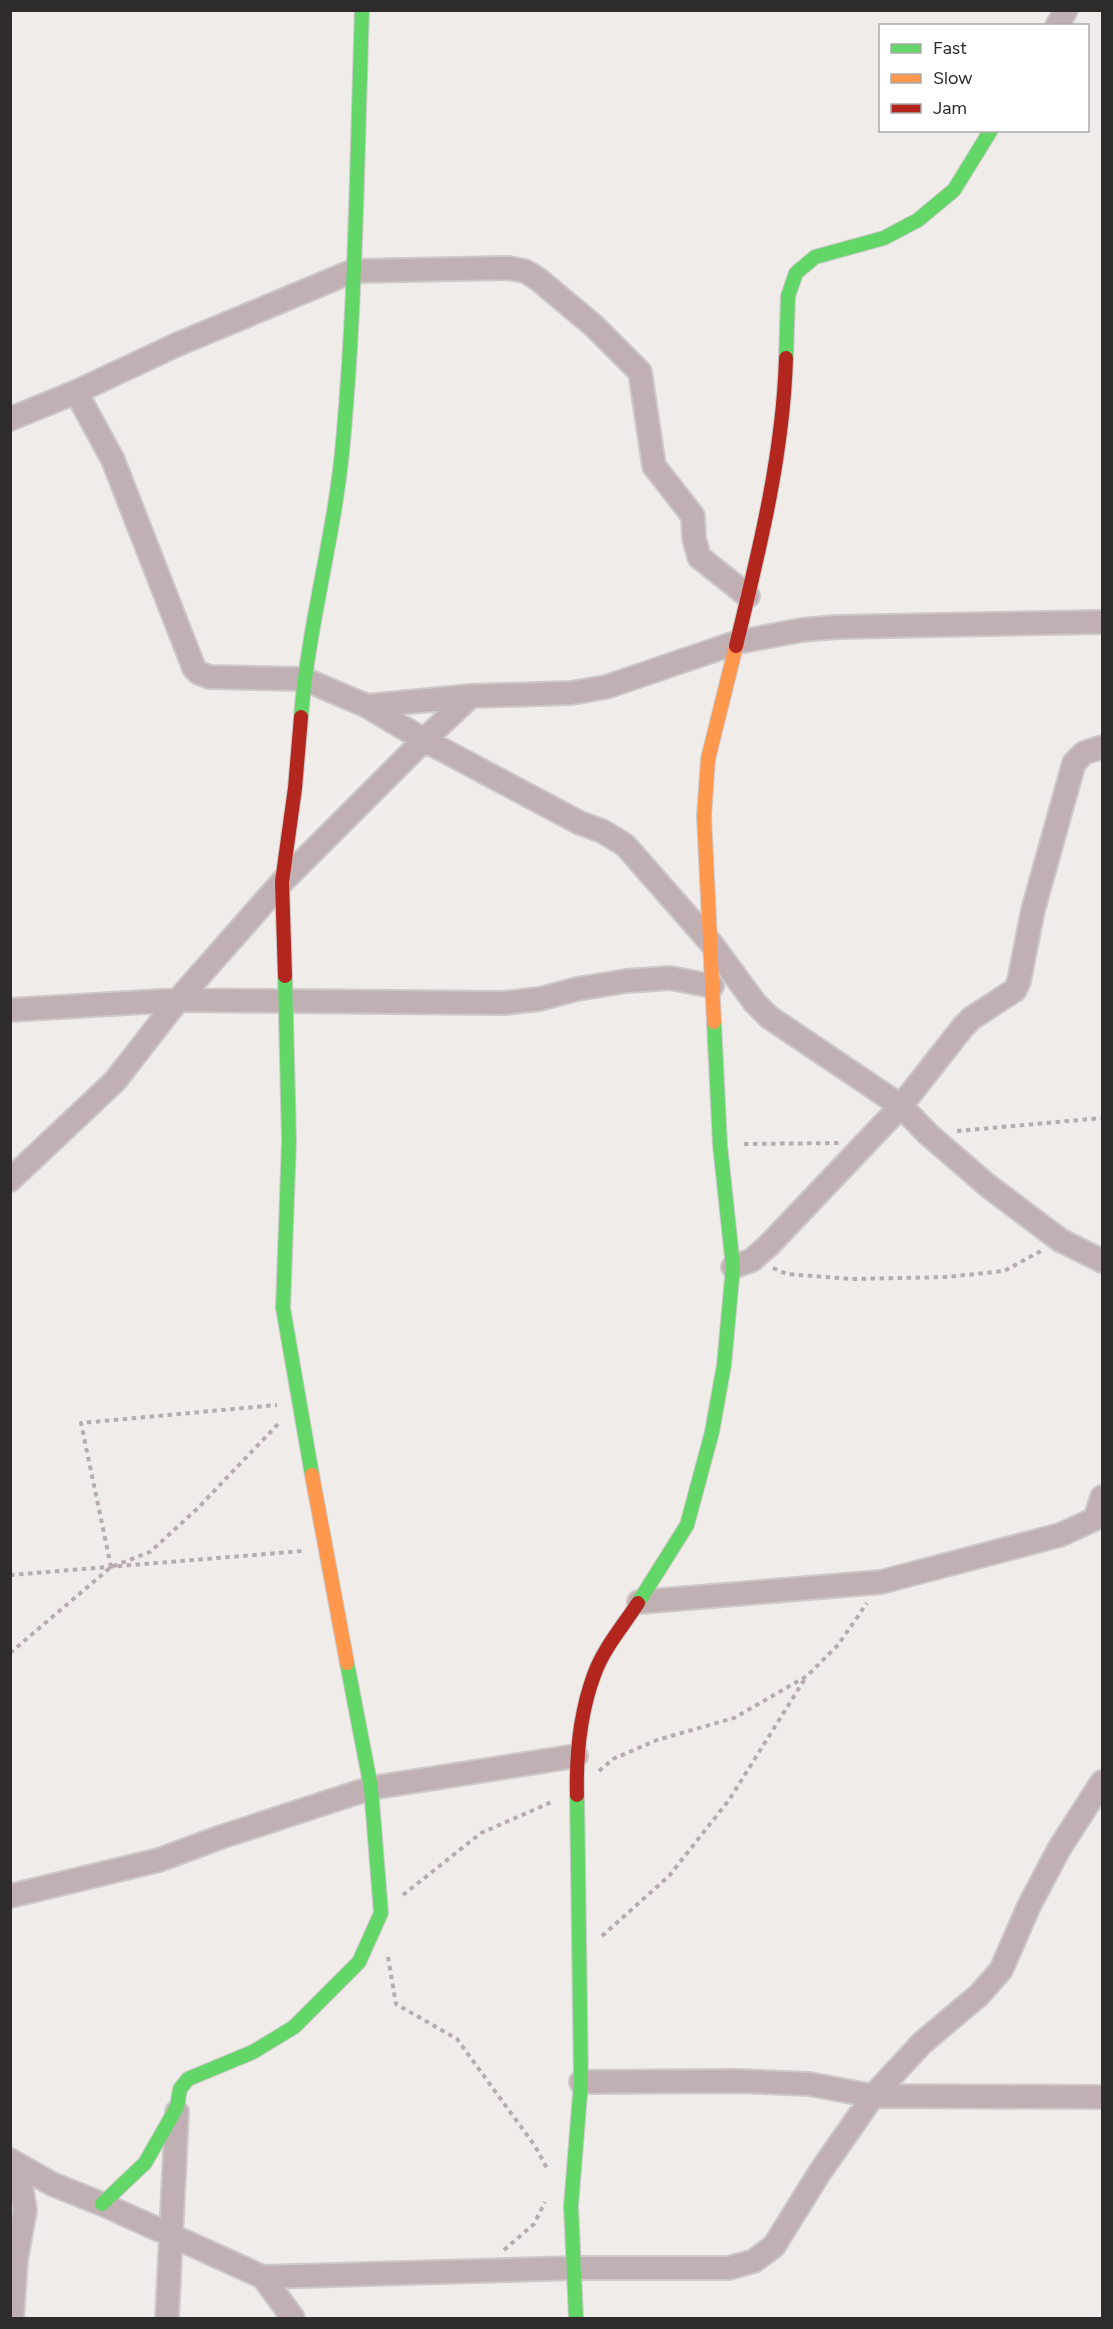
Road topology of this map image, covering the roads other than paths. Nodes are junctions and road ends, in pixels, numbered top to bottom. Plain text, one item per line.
1 (362, 10) edge
2 (1066, 10) edge
3 (1058, 24) edge
4 (990, 132) edge
5 (353, 271) junction
6 (76, 392) junction
7 (10, 419) edge
8 (748, 596) junction
9 (1102, 622) edge
10 (738, 642) junction
11 (304, 679) junction
12 (471, 696) junction
13 (367, 706) junction
14 (424, 740) junction
15 (1102, 747) edge
16 (282, 882) junction
17 (711, 943) junction
18 (712, 986) junction
19 (178, 1000) junction
20 (286, 1002) junction
21 (10, 1010) edge
22 (901, 1106) junction
23 (10, 1180) edge
24 (1102, 1261) edge
25 (742, 1263) junction
26 (1102, 1497) edge
27 (1099, 1522) edge
28 (639, 1602) junction
29 (576, 1756) junction
30 (1102, 1782) edge
31 (371, 1788) junction
32 (10, 1896) edge
33 (581, 2082) junction
34 (873, 2096) junction
35 (1102, 2097) edge
36 (177, 2108) junction
37 (14, 2163) edge
38 (102, 2204) junction
39 (170, 2234) junction
40 (576, 2268) junction
41 (263, 2277) junction
42 (12, 2319) edge
43 (167, 2319) edge
44 (293, 2319) edge
45 (576, 2319) edge

1 - 5 street
2 - 3 street
4 - 8 street
5 - 6 street
5 - 8 street
5 - 11 street
6 - 7 street
6 - 11 street
8 - 10 street
9 - 10 street
10 - 12 street
10 - 17 street
11 - 13 street
11 - 16 street
12 - 13 street
12 - 14 street
13 - 14 street
14 - 16 street
14 - 17 street
15 - 22 street
16 - 19 street
16 - 20 street
17 - 18 street
17 - 22 street
18 - 20 street
18 - 25 street
19 - 20 street
19 - 21 street
19 - 23 street
20 - 31 street
22 - 24 street
22 - 25 street
25 - 28 street
26 - 27 street
27 - 28 street
28 - 29 street
29 - 31 street
29 - 33 street
30 - 34 street
31 - 32 street
31 - 36 street
33 - 34 street
33 - 40 street
34 - 35 street
34 - 40 street
36 - 38 street
36 - 39 street
37 - 38 street
37 - 42 street
38 - 39 street
39 - 41 street
39 - 43 street
40 - 41 street
40 - 45 street
41 - 44 street

